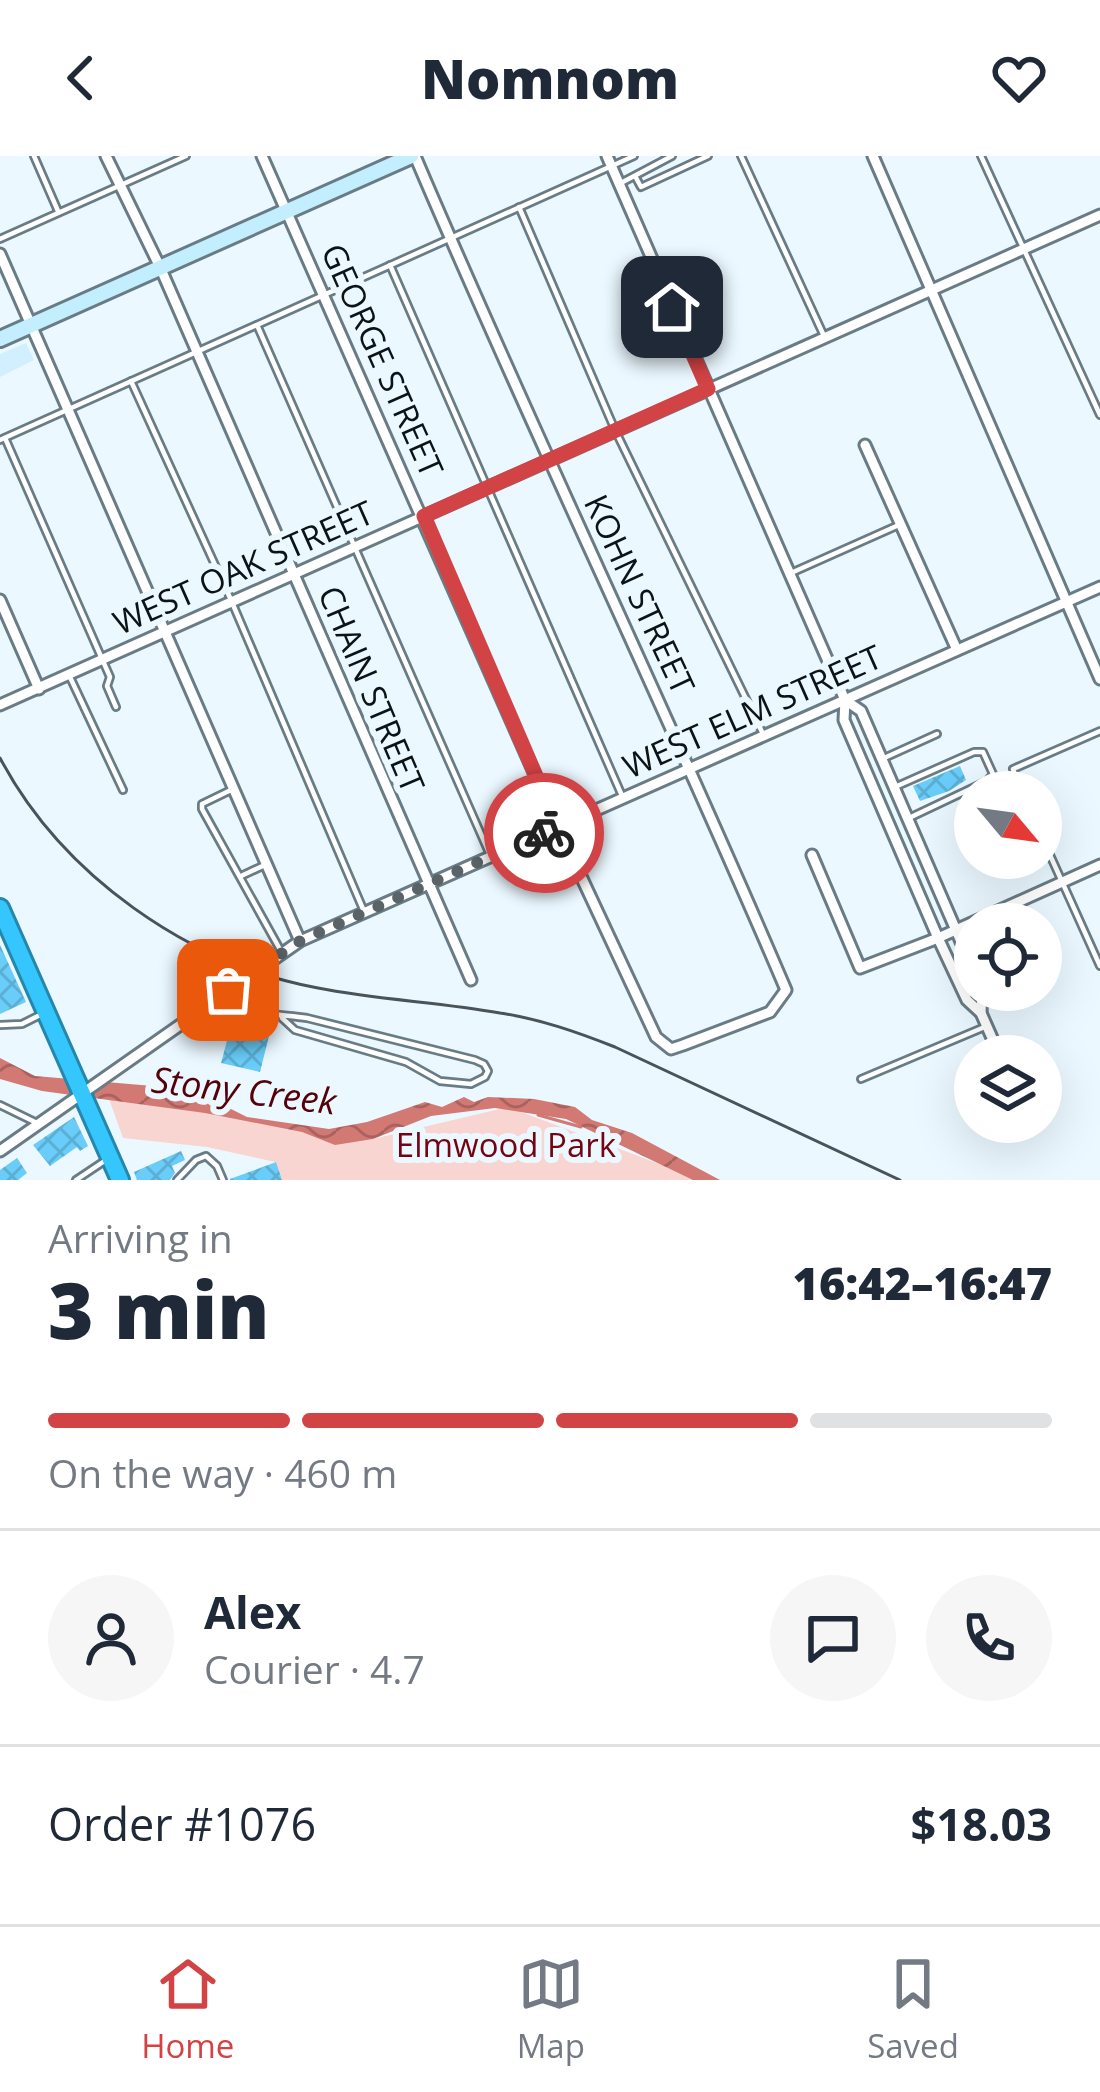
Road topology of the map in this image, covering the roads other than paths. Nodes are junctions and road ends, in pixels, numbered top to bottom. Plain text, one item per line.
1 (34, 156) edge
2 (106, 156) edge
3 (186, 156) edge
4 (262, 156) edge
5 (413, 156) edge
6 (634, 156) edge
7 (672, 156) edge
8 (708, 156) edge
9 (741, 156) edge
10 (873, 156) edge
11 (981, 156) edge
12 (609, 161) edge
13 (635, 176) junction
14 (619, 184) junction
15 (119, 185) junction
16 (519, 207) junction
17 (58, 212) junction
18 (287, 212) junction
19 (1100, 215) edge
20 (450, 238) junction
21 (0, 239) edge
22 (1023, 249) junction
23 (0, 254) edge
24 (390, 265) junction
25 (160, 267) junction
26 (932, 291) junction
27 (321, 296) junction
28 (257, 325) junction
29 (29, 326) junction
30 (825, 337) junction
31 (0, 339) edge
32 (196, 352) junction
33 (131, 381) junction
34 (708, 389) junction
35 (67, 410) junction
36 (1100, 415) edge
37 (615, 430) junction
38 (2, 439) edge
39 (865, 445) dead end
40 (547, 460) junction
41 (485, 488) junction
42 (424, 516) junction
43 (901, 524) junction
44 (356, 546) junction
45 (293, 573) junction
46 (790, 573) junction
47 (1100, 587) edge
48 (0, 600) edge
49 (231, 600) junction
50 (1066, 602) junction
51 (166, 630) junction
52 (957, 650) junction
53 (102, 660) junction
54 (69, 674) junction
55 (1100, 679) edge
56 (39, 689) junction
57 (845, 700) junction
58 (0, 705) edge
59 (116, 707) dead end
60 (1100, 730) edge
61 (937, 734) dead end
62 (764, 736) junction
63 (882, 759) junction
64 (692, 768) junction
65 (1014, 771) edge
66 (895, 787) junction
67 (234, 789) junction
68 (123, 790) dead end
69 (623, 798) junction
70 (902, 806) junction
71 (883, 813) junction
72 (909, 818) junction
73 (558, 827) junction
74 (812, 855) dead end
75 (491, 856) junction
76 (267, 864) junction
77 (1100, 865) edge
78 (241, 876) junction
79 (1062, 877) edge
80 (1064, 881) junction
81 (426, 885) junction
82 (1016, 903) edge
83 (0, 908) edge
84 (365, 912) junction
85 (954, 925) edge
86 (954, 931) edge
87 (938, 938) junction
88 (300, 941) junction
89 (282, 953) junction
90 (1100, 966) edge
91 (471, 980) dead end
92 (228, 990) junction
93 (786, 990) joint
94 (45, 1012) junction
95 (981, 1013) joint
96 (282, 1018) junction
97 (0, 1025) edge
98 (987, 1026) junction
99 (991, 1035) edge
100 (861, 1079) dead end
101 (81, 1093) junction
102 (0, 1105) edge
103 (39, 1124) junction
104 (0, 1151) edge
105 (110, 1156) junction
106 (181, 1179) edge
107 (76, 1180) edge
108 (120, 1180) edge
109 (224, 1180) edge

1 - 17 lane
2 - 15 street, CHAIN STREET
3 - 15 lane
4 - 18 street, GEORGE STREET
5 - 18 street
5 - 20 street, KOHN STREET
6 - 12 lane
7 - 13 lane
8 - 13 lane
9 - 30 lane
10 - 26 street
11 - 22 lane
12 - 14 street
12 - 16 lane
13 - 14 lane
14 - 34 street
15 - 17 lane
15 - 25 street, CHAIN STREET
16 - 20 lane
16 - 37 lane
17 - 21 lane
18 - 25 street
18 - 27 street, GEORGE STREET
19 - 22 street, WEST OAK STREET
20 - 24 lane
20 - 40 street, KOHN STREET
22 - 26 street, WEST OAK STREET
22 - 36 lane
23 - 29 street
24 - 27 lane
24 - 41 lane
25 - 29 street
25 - 32 street, CHAIN STREET
26 - 30 street, WEST OAK STREET
26 - 50 street
27 - 28 lane
27 - 42 street, GEORGE STREET
28 - 32 lane
28 - 44 lane
29 - 31 street
29 - 35 street
30 - 34 street, WEST OAK STREET
32 - 33 lane
32 - 45 street, CHAIN STREET
33 - 35 lane
33 - 49 lane
34 - 37 street, WEST OAK STREET
34 - 46 street
35 - 38 lane
35 - 51 street
37 - 40 street, WEST OAK STREET
37 - 62 lane
38 - 53 lane
39 - 43 street
40 - 41 street, WEST OAK STREET
40 - 64 street, KOHN STREET
41 - 42 street, WEST OAK STREET
41 - 69 lane
42 - 44 street, WEST OAK STREET
42 - 73 street, GEORGE STREET
43 - 46 lane
43 - 52 street
44 - 45 street, WEST OAK STREET
44 - 75 lane
45 - 49 street, WEST OAK STREET
45 - 81 street, CHAIN STREET
46 - 57 street
47 - 50 street, WEST ELM STREET
48 - 56 street
49 - 51 street, WEST OAK STREET
49 - 84 lane
50 - 52 street, WEST ELM STREET
50 - 55 street
51 - 53 street, WEST OAK STREET
51 - 67 street
52 - 57 street, WEST ELM STREET
53 - 54 street, WEST OAK STREET
53 - 59 lane
54 - 56 street, WEST OAK STREET
54 - 68 lane
56 - 58 street, WEST OAK STREET
57 - 62 street, WEST ELM STREET
57 - 63 street
57 - 71 street
60 - 65 lane
61 - 63 lane
62 - 64 street, WEST ELM STREET
63 - 66 street
64 - 69 street, WEST ELM STREET
64 - 93 street, KOHN STREET
66 - 70 street
66 - 72 lane
67 - 76 street
67 - 78 lane
69 - 73 street, WEST ELM STREET
70 - 71 street
70 - 72 street
71 - 87 street
72 - 85 street
73 - 75 street, WEST ELM STREET
73 - 93 street, GEORGE STREET
74 - 87 street
75 - 81 street, WEST ELM STREET
76 - 78 lane
76 - 88 street
77 - 80 street
78 - 89 lane
79 - 80 lane
80 - 82 street
80 - 90 lane
81 - 84 street, WEST ELM STREET
81 - 91 street, CHAIN STREET
83 - 94 highway
84 - 88 street, WEST ELM STREET
86 - 87 street
87 - 95 street
88 - 89 street, WEST ELM STREET
89 - 92 street, WEST ELM STREET
92 - 96 lane
92 - 101 street, WEST ELM STREET
94 - 97 lane
94 - 101 highway
95 - 98 street
96 - 96 lane
98 - 99 street
98 - 100 lane
101 - 103 street, WEST ELM STREET
101 - 105 highway
102 - 103 lane
103 - 104 street, WEST ELM STREET
105 - 107 lane
105 - 108 highway
106 - 109 lane

